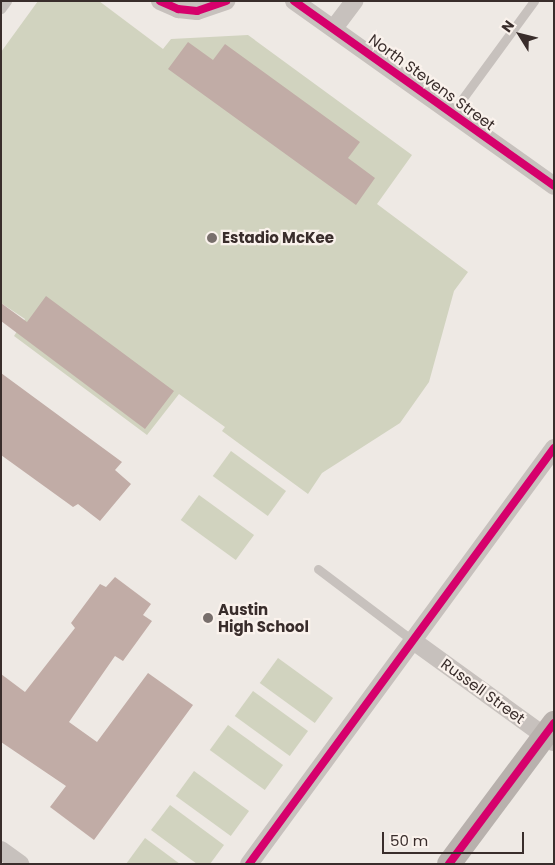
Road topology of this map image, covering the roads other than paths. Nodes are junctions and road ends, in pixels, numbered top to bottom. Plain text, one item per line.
1 (7, 1) edge
2 (160, 1) edge
3 (226, 1) edge
4 (294, 1) edge
5 (354, 1) edge
6 (534, 1) edge
7 (199, 6) edge
8 (1, 9) edge
9 (334, 28) junction
10 (452, 113) junction
11 (554, 186) edge
12 (554, 448) edge
13 (318, 569) dead end
14 (412, 640) junction
15 (551, 734) edge
16 (1, 850) edge
17 (20, 864) edge
18 (249, 864) edge
19 (449, 864) edge

1 - 8 lane
2 - 7 street
3 - 7 street
4 - 9 street, North Stevens Street
5 - 9 street
6 - 10 lane
9 - 10 street, North Stevens Street
10 - 11 street, North Stevens Street
12 - 14 street
13 - 14 lane
14 - 15 street, Russell Street
14 - 18 street
15 - 19 street
16 - 17 street

